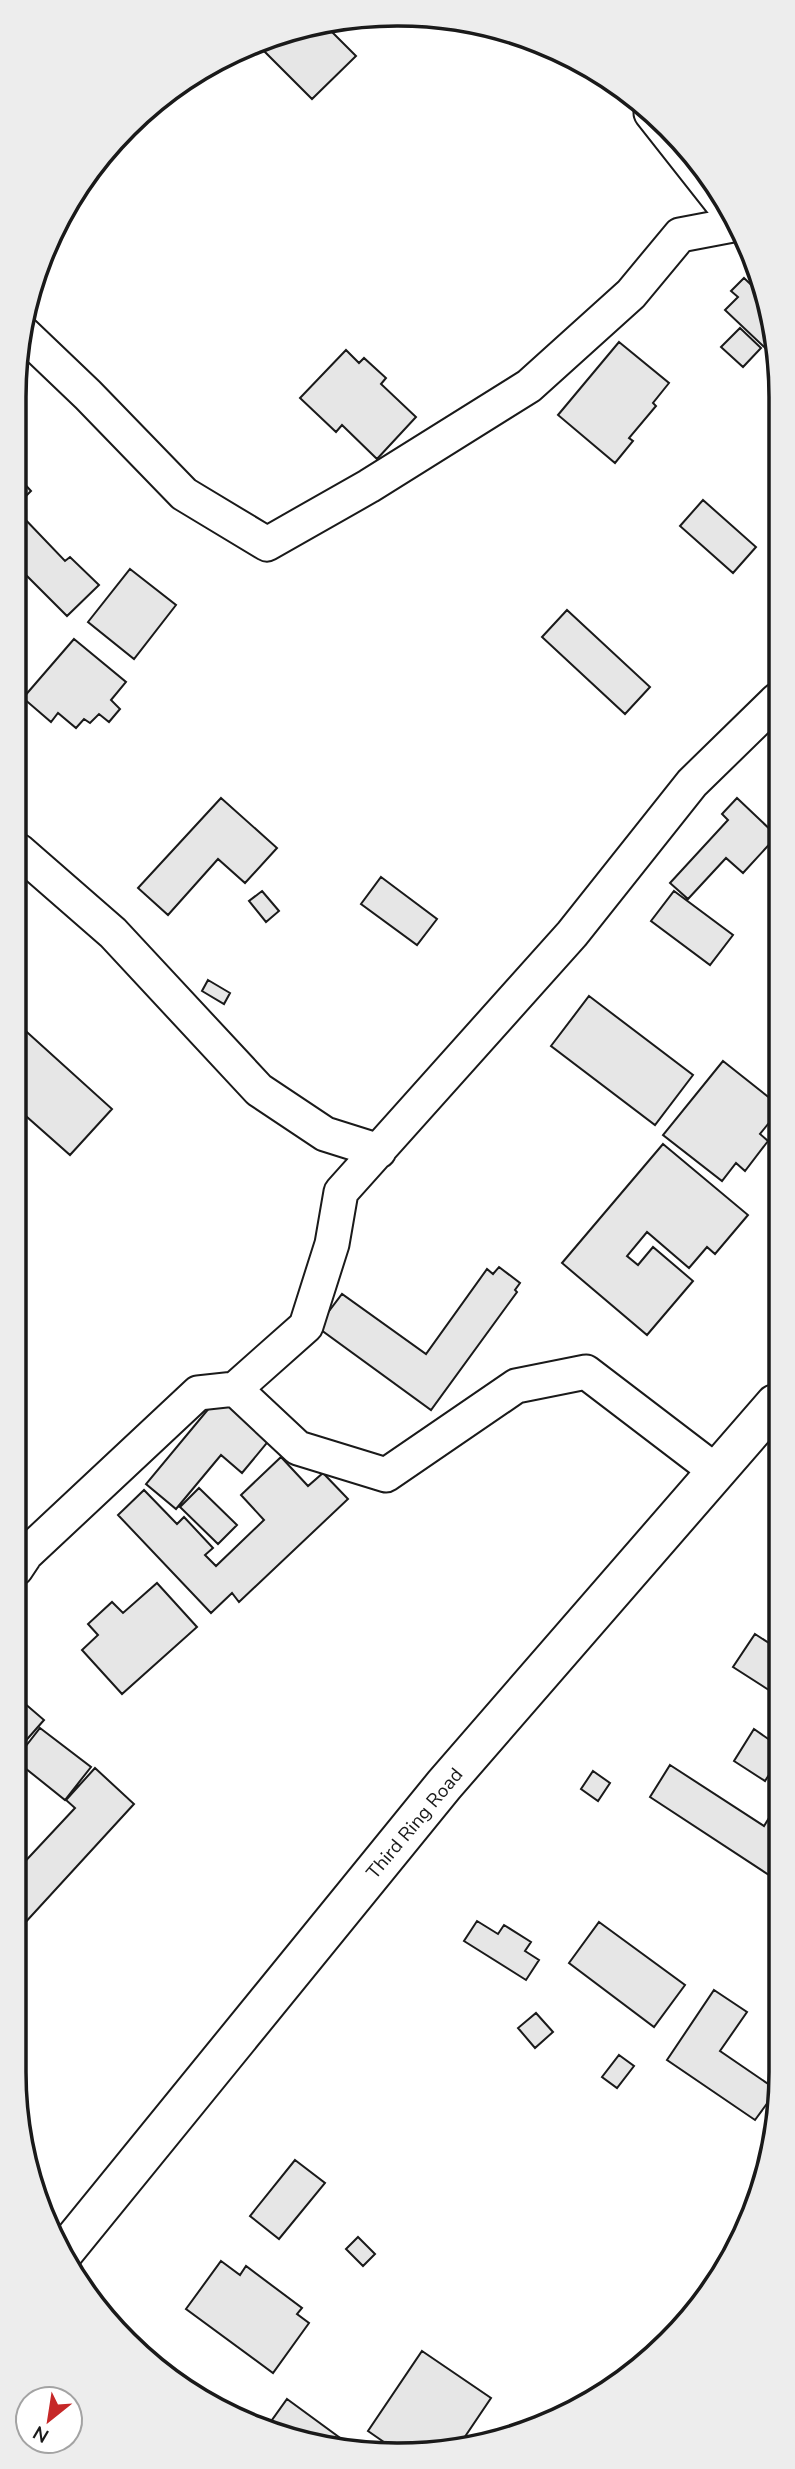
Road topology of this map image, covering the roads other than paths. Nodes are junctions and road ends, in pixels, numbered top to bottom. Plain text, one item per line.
1 (727, 227) edge
2 (30, 340) edge
3 (769, 708) edge
4 (26, 857) edge
5 (379, 1151) junction
6 (235, 1390) junction
7 (769, 1411) edge
8 (717, 1472) junction
9 (26, 1554) edge
10 (70, 2245) edge

1 - 2 street
3 - 5 street
4 - 5 street
5 - 6 street
6 - 8 street
6 - 9 street
7 - 8 street, Third Ring Road
8 - 10 street, Third Ring Road

